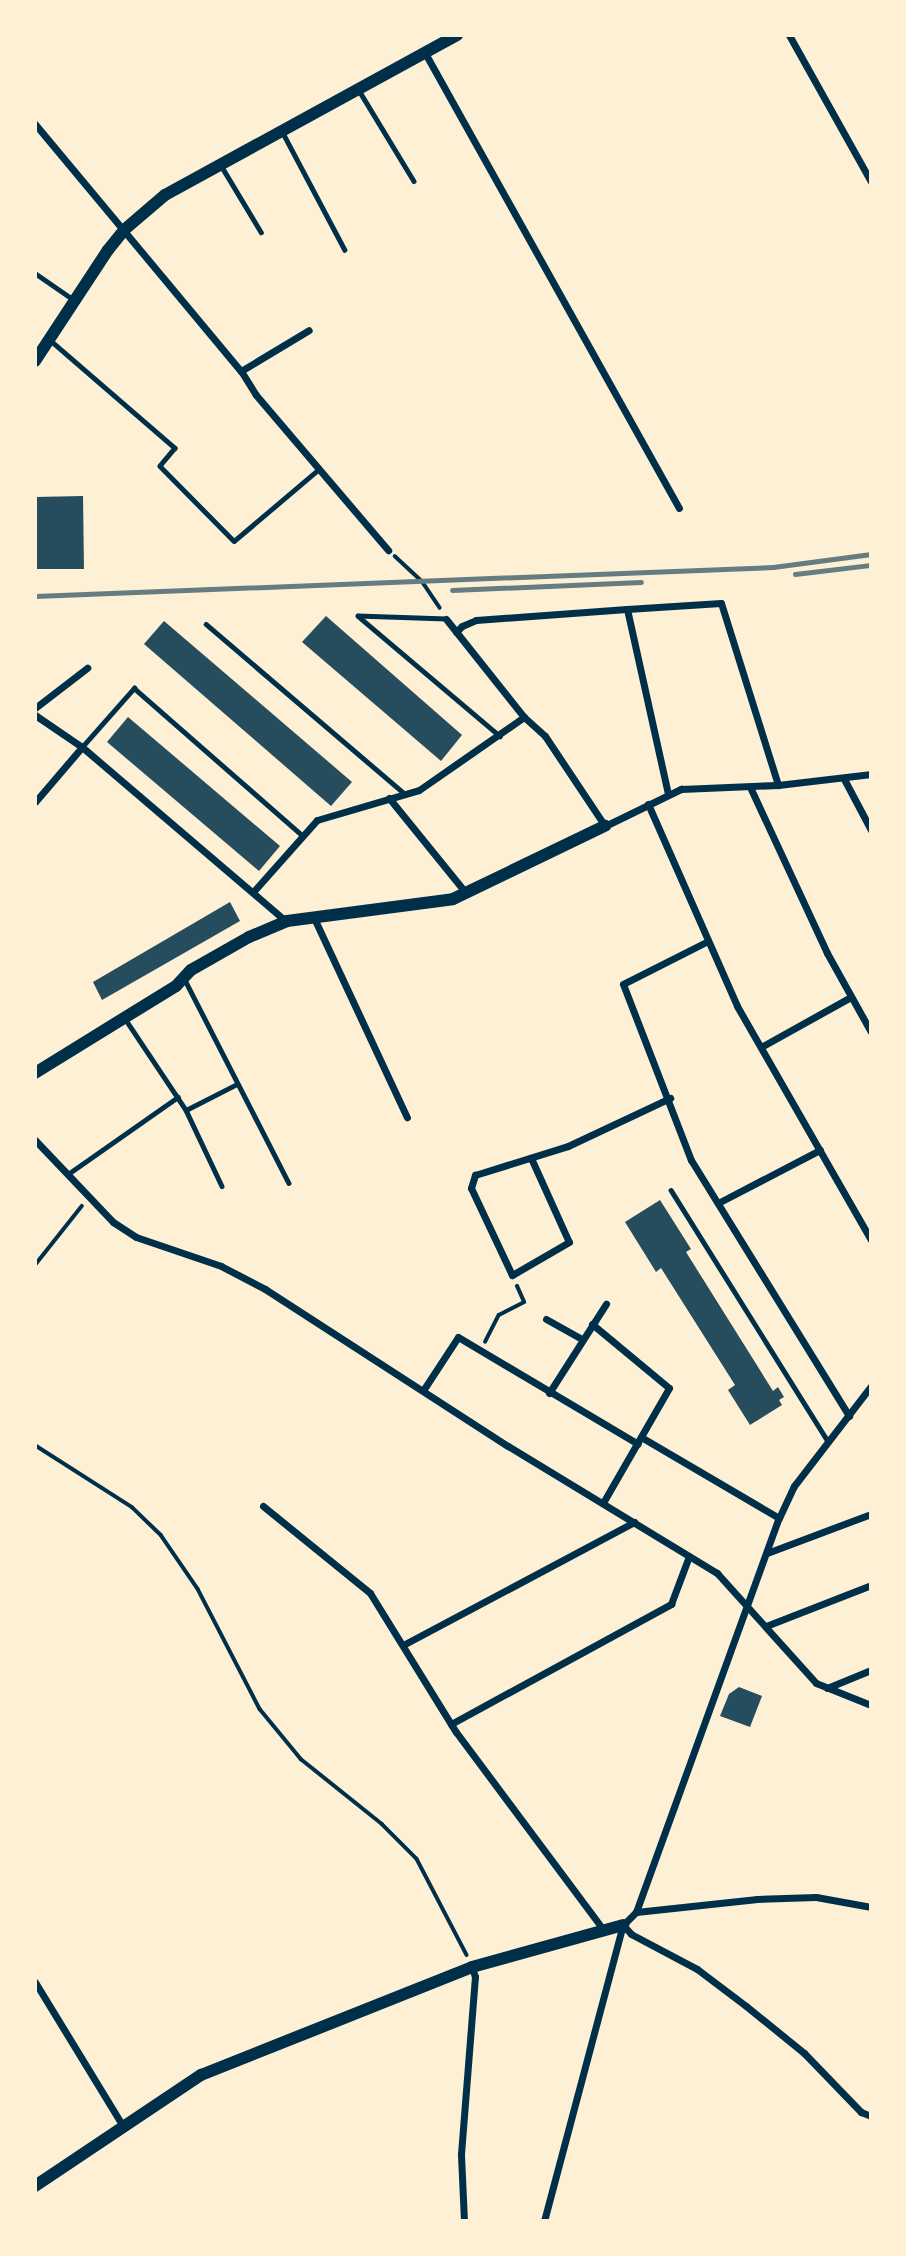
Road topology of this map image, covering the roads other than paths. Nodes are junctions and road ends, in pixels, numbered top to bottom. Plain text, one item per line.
1 (457, 35) edge
2 (789, 35) edge
3 (425, 52) junction
4 (358, 89) junction
5 (37, 128) edge
6 (282, 131) junction
7 (220, 164) junction
8 (414, 181) dead end
9 (871, 182) edge
10 (124, 230) junction
11 (261, 232) dead end
12 (345, 250) dead end
13 (35, 273) edge
14 (74, 300) junction
15 (309, 330) dead end
16 (49, 340) junction
17 (35, 360) edge
18 (241, 371) junction
19 (318, 469) junction
20 (679, 508) dead end
21 (388, 550) road end
22 (627, 608) junction
23 (446, 619) joint
24 (206, 624) dead end
25 (456, 632) junction
26 (86, 668) dead end
27 (35, 708) edge
28 (35, 715) edge
29 (524, 717) junction
30 (500, 736) junction
31 (82, 747) junction
32 (871, 774) edge
33 (844, 779) junction
34 (778, 786) junction
35 (750, 787) junction
36 (404, 794) junction
37 (667, 794) junction
38 (389, 798) junction
39 (35, 802) edge
40 (648, 804) junction
41 (605, 826) junction
42 (871, 830) edge
43 (303, 836) junction
44 (253, 892) junction
45 (466, 893) junction
46 (314, 918) junction
47 (287, 921) junction
48 (708, 941) junction
49 (184, 978) junction
50 (851, 997) junction
51 (123, 1016) junction
52 (871, 1032) edge
53 (761, 1047) junction
54 (35, 1073) edge
55 (237, 1084) junction
56 (178, 1097) junction
57 (670, 1098) junction
58 (186, 1110) junction
59 (407, 1117) dead end
60 (35, 1140) edge
61 (820, 1150) junction
62 (531, 1158) junction
63 (68, 1174) junction
64 (289, 1183) dead end
65 (222, 1185) dead end
66 (671, 1189) dead end
67 (718, 1203) junction
68 (871, 1240) edge
69 (606, 1304) dead end
70 (546, 1319) dead end
71 (592, 1324) junction
72 (582, 1339) junction
73 (871, 1386) edge
74 (424, 1389) junction
75 (549, 1393) junction
76 (849, 1416) junction
77 (640, 1441) junction
78 (829, 1443) junction
79 (603, 1503) junction
80 (263, 1506) dead end
81 (871, 1514) edge
82 (779, 1518) junction
83 (634, 1522) junction
84 (767, 1553) junction
85 (689, 1556) junction
86 (871, 1585) edge
87 (748, 1604) junction
88 (766, 1626) junction
89 (402, 1645) junction
90 (871, 1670) edge
91 (827, 1688) junction
92 (871, 1705) edge
93 (451, 1724) junction
94 (871, 1907) edge
95 (636, 1912) junction
96 (623, 1925) junction
97 (603, 1929) junction
98 (472, 1967) junction
99 (35, 1982) edge
100 (871, 2116) edge
101 (124, 2128) junction
102 (35, 2186) edge
103 (464, 2221) edge
104 (544, 2221) edge

1 - 3 street
2 - 9 street
3 - 4 street
3 - 20 street
4 - 6 street
4 - 8 lane
5 - 10 street
6 - 7 street
6 - 12 lane
7 - 10 street
7 - 11 lane
10 - 14 street
10 - 18 street
13 - 14 lane
14 - 16 street
15 - 18 street
16 - 17 street
16 - 19 lane
18 - 19 street
19 - 21 street
22 - 25 street
22 - 34 street
22 - 37 street
23 - 25 street
23 - 30 lane
24 - 36 lane
25 - 29 street
26 - 27 street
28 - 31 street
29 - 30 street
29 - 41 street
30 - 36 street
31 - 39 street
31 - 43 lane
31 - 44 street
32 - 33 street
33 - 34 street
33 - 42 street
34 - 35 street
35 - 37 street
35 - 50 street
36 - 38 street
37 - 40 street
38 - 43 street
38 - 45 street
40 - 41 street
40 - 48 street
41 - 45 street
43 - 44 street
44 - 47 street
45 - 46 street
46 - 47 street
46 - 59 street
47 - 49 street
48 - 53 street
48 - 57 street
49 - 51 street
49 - 55 lane
50 - 52 street
50 - 53 street
51 - 54 street
51 - 56 lane
53 - 61 street
55 - 58 lane
55 - 64 lane
56 - 58 lane
56 - 63 lane
57 - 62 street
57 - 67 street
58 - 65 lane
60 - 63 street
61 - 67 street
61 - 68 street
62 - 62 street
63 - 74 street
66 - 78 lane
67 - 76 street
69 - 71 street
70 - 72 street
71 - 72 street
71 - 77 street
72 - 75 street
73 - 76 street
74 - 75 street
74 - 79 street
75 - 77 street
76 - 78 street
77 - 79 street
77 - 82 street
78 - 82 street
79 - 83 street
80 - 89 street
81 - 84 street
82 - 84 street
83 - 85 street
83 - 89 street
84 - 87 street
85 - 87 street
85 - 93 street
86 - 88 street
87 - 88 street
87 - 95 street
88 - 91 street
89 - 93 street
90 - 91 street
91 - 92 street
93 - 97 street
94 - 95 street
95 - 96 street
96 - 97 street
96 - 100 street
96 - 104 street
97 - 98 street
98 - 101 street
98 - 103 street
99 - 101 street
101 - 102 street

